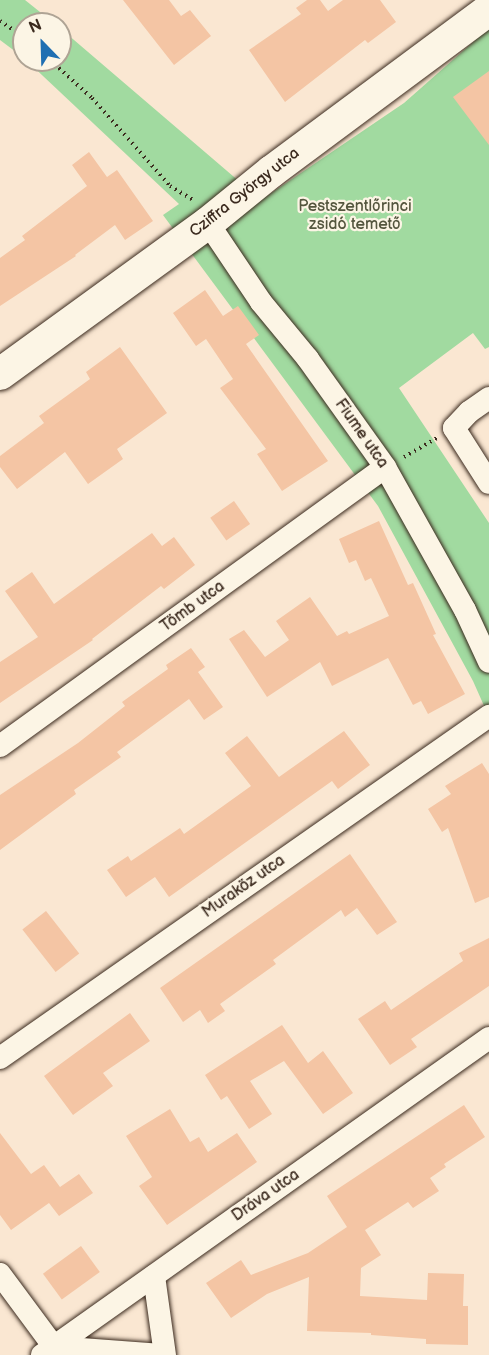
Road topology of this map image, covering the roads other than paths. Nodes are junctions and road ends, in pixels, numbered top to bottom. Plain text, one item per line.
1 (489, 10) edge
2 (213, 219) junction
3 (0, 374) edge
4 (489, 398) edge
5 (385, 467) junction
6 (489, 483) edge
7 (489, 662) edge
8 (489, 716) edge
9 (0, 746) edge
10 (489, 1038) edge
11 (0, 1058) edge
12 (0, 1274) edge
13 (154, 1276) junction
14 (50, 1352) edge
15 (164, 1355) edge

1 - 2 street, Cziffra György utca
2 - 3 street, Cziffra György utca
2 - 5 street, Fiume utca
4 - 6 street
5 - 7 street, Fiume utca
5 - 9 street, Tömb utca
8 - 11 street, Muraköz utca
10 - 13 street, Dráva utca
12 - 14 street
13 - 14 street, Dráva utca
13 - 15 street
14 - 15 street

